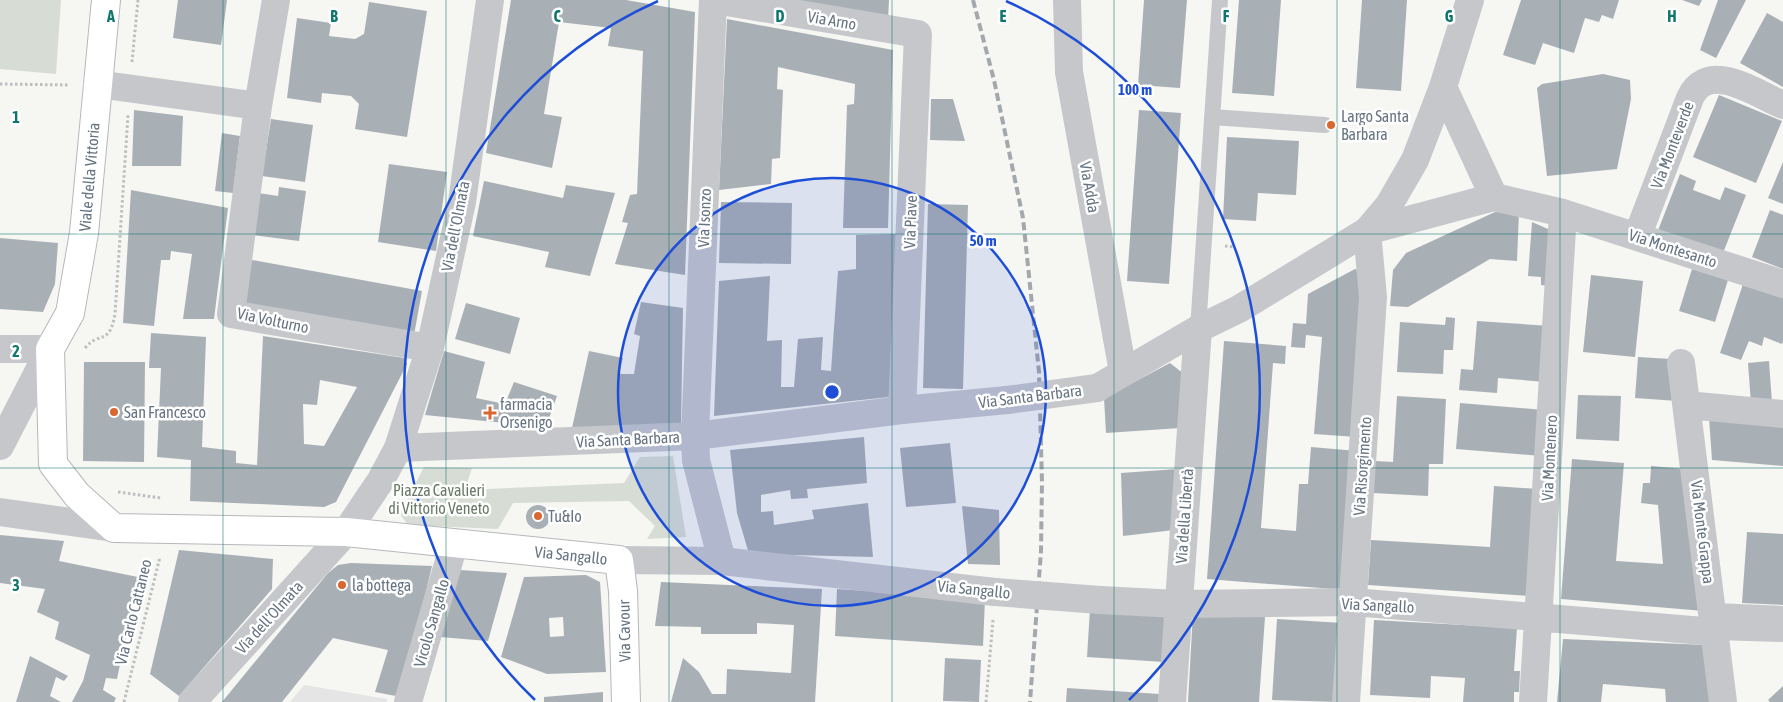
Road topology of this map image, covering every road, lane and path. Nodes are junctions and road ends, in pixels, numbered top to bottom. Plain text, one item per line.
1 (106, 0) edge
2 (138, 0) edge
3 (276, 0) edge
4 (490, 0) edge
5 (714, 0) edge
6 (1067, 0) edge
7 (1220, 0) edge
8 (1470, 0) edge
9 (918, 34) joint
10 (0, 84) edge
11 (97, 84) junction
12 (130, 87) junction
13 (1443, 87) junction
14 (1783, 105) edge
15 (258, 106) junction
16 (1212, 117) junction
17 (1325, 125) dead end
18 (1494, 197) junction
19 (1563, 213) junction
20 (1367, 231) junction
21 (1637, 237) junction
22 (1783, 284) edge
23 (1198, 329) junction
24 (430, 348) junction
25 (50, 349) junction
26 (0, 350) edge
27 (81, 354) dead end
28 (1681, 363) dead end
29 (1123, 372) junction
30 (1687, 406) junction
31 (902, 410) junction
32 (1783, 414) edge
33 (695, 436) junction
34 (0, 446) edge
35 (398, 448) junction
36 (114, 491) dead end
37 (0, 512) edge
38 (114, 528) junction
39 (166, 528) junction
40 (346, 532) junction
41 (454, 544) junction
42 (620, 560) junction
43 (722, 561) junction
44 (995, 592) junction
45 (1353, 602) junction
46 (1178, 604) junction
47 (1540, 616) junction
48 (1783, 620) edge
49 (1715, 624) junction
50 (1783, 634) edge
51 (124, 702) edge
52 (192, 702) edge
53 (408, 702) edge
54 (626, 702) edge
55 (986, 702) edge
56 (1172, 702) edge
57 (1346, 702) edge
58 (1533, 702) edge
59 (1723, 702) edge

1 - 11 main road, Viale della Vittoria
2 - 12 path
3 - 15 street, Via Volturno
4 - 24 street, Via dell'Olmata
5 - 9 street, Via Arno
5 - 33 street, Via Isonzo
6 - 29 street, Via Adda
7 - 16 lane
8 - 13 street, Via Santa Barbara
9 - 31 street, Via Piave
10 - 11 path
11 - 12 street
11 - 25 main road, Viale della Vittoria
12 - 15 street
12 - 27 path
13 - 18 street
13 - 20 street, Via Santa Barbara
14 - 21 street, Via Monteverde
15 - 24 street, Via Volturno
16 - 17 lane
16 - 23 lane
18 - 19 street, Via Montesanto
18 - 20 street
19 - 21 street, Via Montesanto
19 - 47 street, Via Montenero
20 - 23 street, Via Santa Barbara
20 - 45 street, Via Risorgimento
21 - 22 street, Via Montesanto
23 - 29 street, Via Santa Barbara
23 - 46 street, Via della Libertà
24 - 35 street, Via dell'Olmata
25 - 26 street
25 - 34 street
25 - 38 main road
28 - 30 street, Via Monte Grappa
29 - 31 street, Via Santa Barbara, bridge
30 - 32 street
30 - 49 street, Via Monte Grappa
31 - 33 street, Via Santa Barbara
33 - 35 street, Via Santa Barbara
33 - 43 street
35 - 40 street
36 - 39 path, Via Carlo Cattaneo
37 - 38 street
38 - 39 main road, Via Sangallo
39 - 40 main road, Via Sangallo
39 - 51 path, Via Carlo Cattaneo
40 - 41 main road, Via Sangallo
40 - 52 street, Via dell'Olmata
41 - 42 main road, Via Sangallo
41 - 53 street, Vicolo Sangallo
42 - 43 street, Via Sangallo
42 - 54 main road, Via Cavour
43 - 44 street, Via Sangallo
44 - 46 street, Via Sangallo, bridge
44 - 55 path
45 - 46 street, Via Sangallo
45 - 47 street, Via Sangallo
45 - 57 street, Via Risorgimento
46 - 56 street, Via della Libertà
47 - 49 street, Via Sangallo
47 - 58 street, Via Montenero
48 - 49 street, Via Sangallo
49 - 50 lane, Via Sangallo
49 - 59 street, Via Monte Grappa

